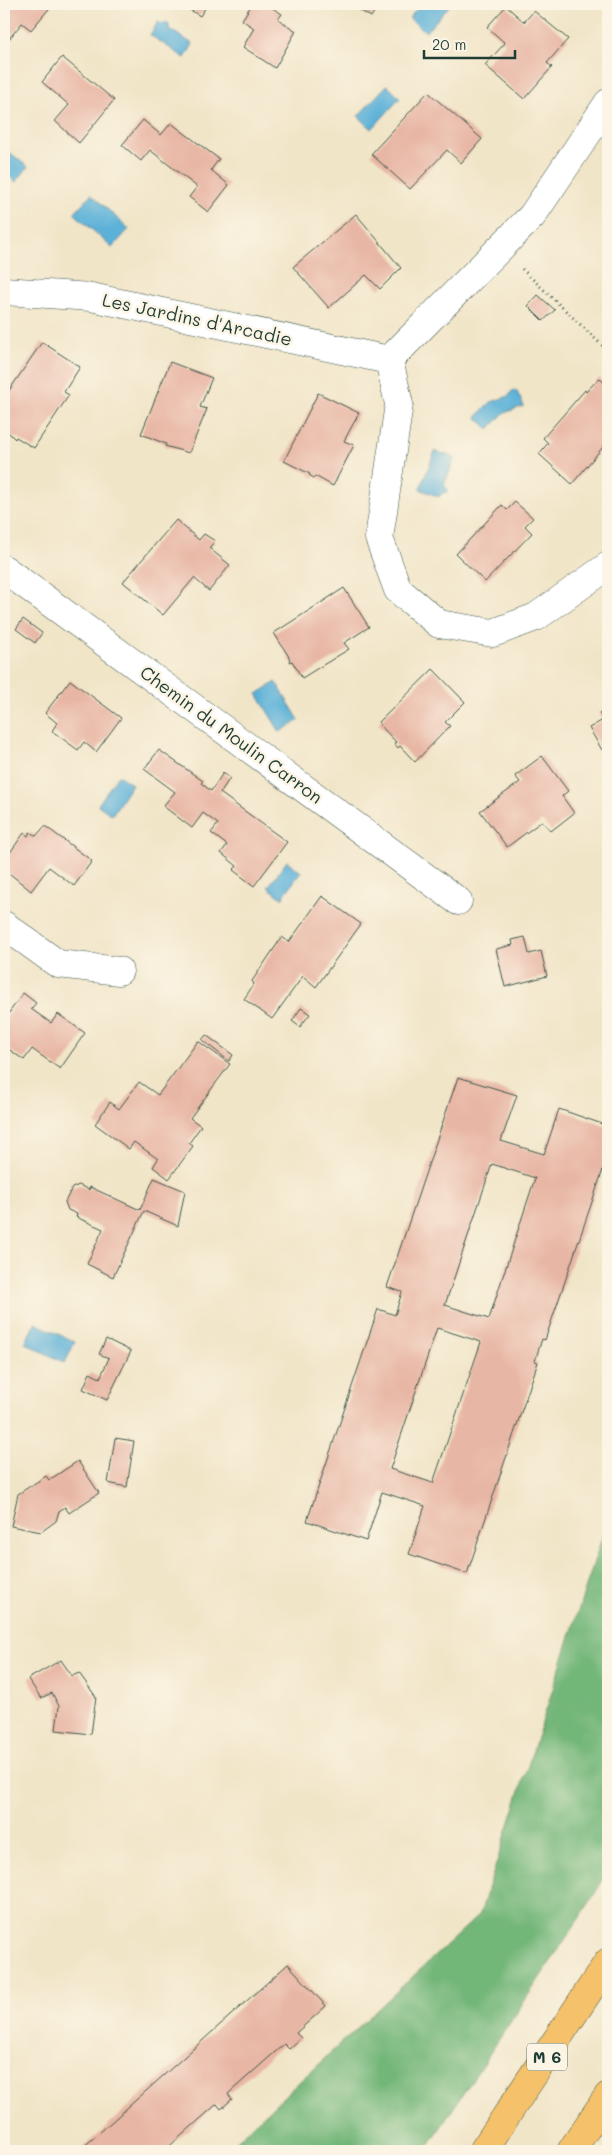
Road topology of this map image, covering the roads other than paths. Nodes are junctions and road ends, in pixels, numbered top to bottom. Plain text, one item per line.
1 (608, 103) edge
2 (4, 291) edge
3 (389, 360) junction
4 (608, 566) edge
5 (4, 568) edge
6 (458, 901) dead end
7 (4, 925) edge
8 (119, 971) dead end
9 (608, 1962) edge
10 (608, 2096) edge
11 (483, 2151) edge
12 (571, 2151) edge

1 - 3 street
2 - 3 street, Les Jardins d'Arcadie
3 - 4 street
5 - 6 street, Chemin du Moulin Carron
7 - 8 street
9 - 11 highway, M 6
10 - 12 highway

